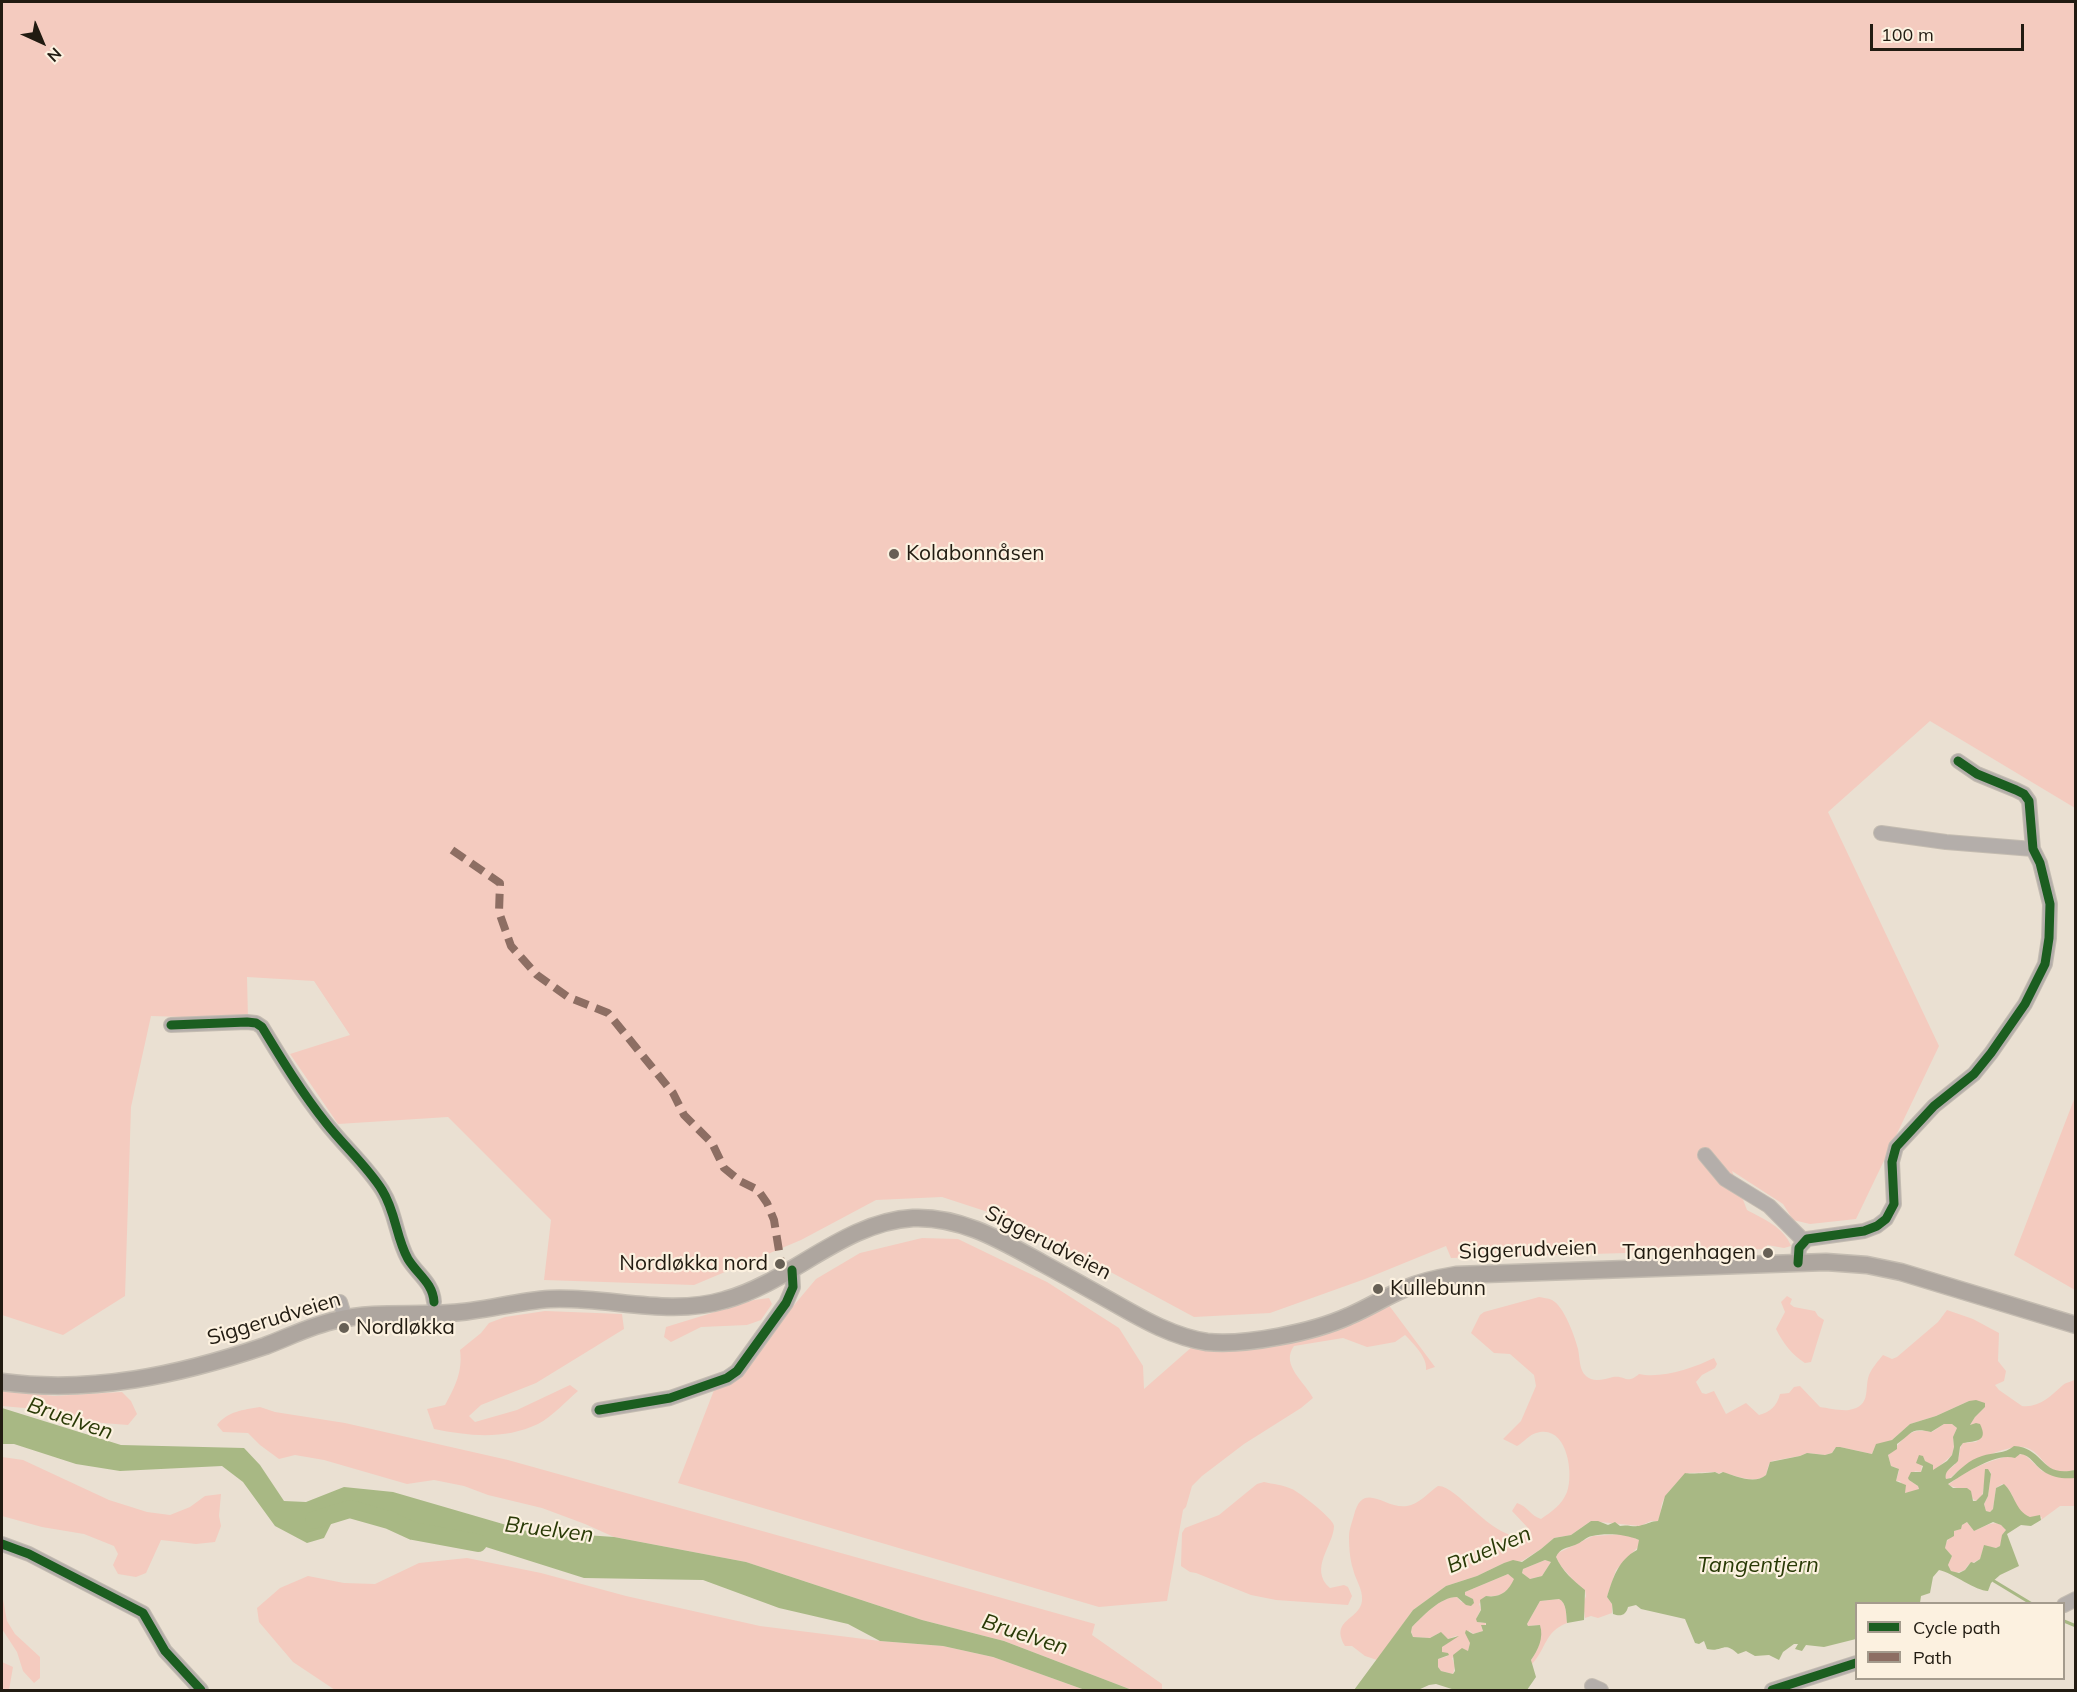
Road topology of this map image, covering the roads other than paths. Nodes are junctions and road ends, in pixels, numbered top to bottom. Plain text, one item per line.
1 (1958, 761) dead end
2 (1881, 833) dead end
3 (2033, 849) junction
4 (171, 1025) dead end
5 (1705, 1155) dead end
6 (1804, 1241) junction
7 (1798, 1263) junction
8 (792, 1270) junction
9 (434, 1302) dead end
10 (2076, 1325) edge
11 (2, 1382) edge
12 (599, 1410) dead end
13 (2, 1544) edge
14 (1855, 1664) edge
15 (1799, 1686) edge
16 (201, 1690) edge
17 (1772, 1690) edge

1 - 3 street
2 - 3 street
3 - 6 street
4 - 9 street
5 - 6 street
6 - 7 street
7 - 8 main road, Siggerudveien
7 - 10 main road, Siggerudveien
8 - 11 main road, Siggerudveien
8 - 12 street
13 - 16 street
14 - 15 street
15 - 17 street

